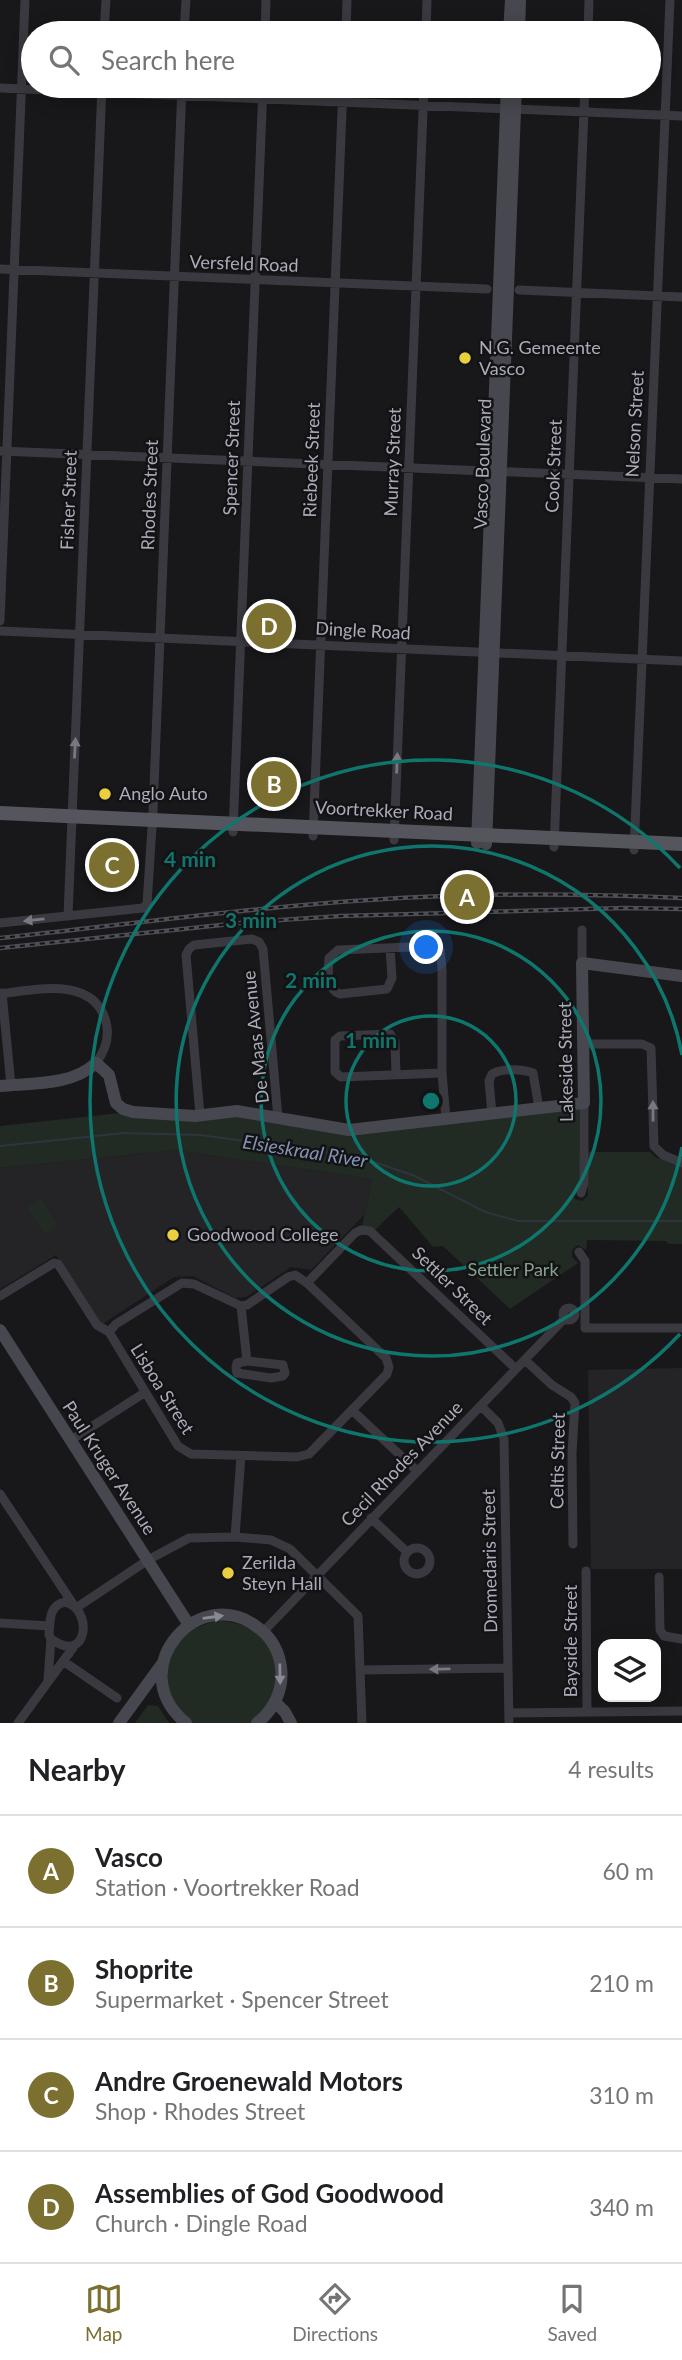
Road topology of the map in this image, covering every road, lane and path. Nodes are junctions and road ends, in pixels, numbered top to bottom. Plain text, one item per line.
1 (25, 0) edge
2 (106, 0) edge
3 (186, 0) edge
4 (266, 0) edge
5 (347, 0) edge
6 (427, 0) edge
7 (511, 0) edge
8 (520, 0) edge
9 (589, 0) edge
10 (670, 0) edge
11 (24, 21) edge
12 (105, 21) edge
13 (185, 21) edge
14 (265, 21) edge
15 (346, 21) edge
16 (426, 21) edge
17 (510, 21) edge
18 (519, 21) edge
19 (588, 21) edge
20 (0, 88) edge
21 (21, 89) joint
22 (102, 98) edge
23 (182, 98) edge
24 (253, 98) edge
25 (343, 98) edge
26 (423, 98) edge
27 (509, 98) edge
28 (513, 98) edge
29 (585, 98) edge
30 (262, 99) junction
31 (343, 102) junction
32 (423, 105) junction
33 (511, 108) junction
34 (584, 111) junction
35 (664, 116) junction
36 (682, 116) edge
37 (0, 269) edge
38 (14, 270) junction
39 (94, 274) junction
40 (174, 276) junction
41 (255, 280) junction
42 (335, 283) junction
43 (415, 287) junction
44 (487, 289) dead end
45 (519, 290) dead end
46 (576, 293) junction
47 (657, 296) junction
48 (682, 298) edge
49 (3, 451) edge
50 (87, 454) junction
51 (167, 458) junction
52 (248, 460) junction
53 (328, 464) junction
54 (408, 466) junction
55 (496, 470) junction
56 (569, 473) junction
57 (649, 478) junction
58 (682, 479) edge
59 (0, 621) edge
60 (0, 631) edge
61 (80, 635) junction
62 (160, 638) junction
63 (241, 641) junction
64 (320, 645) junction
65 (401, 649) junction
66 (489, 652) junction
67 (562, 655) junction
68 (642, 659) junction
69 (682, 661) edge
70 (0, 813) edge
71 (72, 821) junction
72 (0, 822) edge
73 (153, 824) junction
74 (233, 828) junction
75 (313, 832) junction
76 (394, 836) junction
77 (481, 839) junction
78 (554, 843) junction
79 (682, 844) edge
80 (634, 846) junction
81 (682, 852) edge
82 (68, 916) junction
83 (0, 923) edge
84 (582, 930) dead end
85 (390, 948) junction
86 (582, 963) junction
87 (682, 976) edge
88 (1, 994) edge
89 (583, 1044) junction
90 (96, 1063) junction
91 (442, 1073) junction
92 (396, 1075) junction
93 (6, 1086) edge
94 (584, 1103) junction
95 (539, 1108) junction
96 (492, 1114) junction
97 (200, 1115) junction
98 (278, 1118) junction
99 (446, 1119) junction
100 (682, 1163) edge
101 (581, 1193) dead end
102 (579, 1252) dead end
103 (307, 1283) junction
104 (0, 1296) edge
105 (241, 1306) junction
106 (564, 1319) dead end
107 (682, 1328) edge
108 (0, 1331) edge
109 (109, 1332) junction
110 (525, 1360) junction
111 (247, 1361) junction
112 (516, 1369) junction
113 (145, 1393) junction
114 (481, 1406) junction
115 (352, 1410) junction
116 (71, 1440) junction
117 (241, 1455) junction
118 (416, 1471) junction
119 (0, 1494) edge
120 (371, 1518) junction
121 (235, 1537) junction
122 (573, 1544) dead end
123 (407, 1552) dead end
124 (148, 1560) junction
125 (586, 1571) dead end
126 (318, 1576) junction
127 (659, 1577) dead end
128 (56, 1581) junction
129 (74, 1606) junction
130 (53, 1608) junction
131 (0, 1623) edge
132 (189, 1625) junction
133 (50, 1626) junction
134 (264, 1632) junction
135 (51, 1639) junction
136 (682, 1639) edge
137 (75, 1646) junction
138 (63, 1661) junction
139 (162, 1664) junction
140 (508, 1668) junction
141 (361, 1670) junction
142 (48, 1682) junction
143 (117, 1699) dead end
144 (167, 1699) junction
145 (134, 1701) junction
146 (275, 1702) junction
147 (587, 1711) junction
148 (654, 1711) junction
149 (682, 1711) edge
150 (509, 1718) edge
151 (18, 1723) edge
152 (119, 1723) edge
153 (186, 1723) edge
154 (257, 1723) edge
155 (291, 1723) edge
156 (362, 1723) edge
157 (654, 1723) edge

1 - 11 street
2 - 12 street
3 - 13 street
4 - 14 street
5 - 15 street
6 - 16 street
7 - 17 street
8 - 18 street
9 - 19 street
10 - 35 street, Nelson Street
20 - 21 street
21 - 38 street
22 - 39 street, Fisher Street
23 - 40 street, Rhodes Street
24 - 30 street
25 - 31 street, Riebeek Street
26 - 32 street, Murray Street
27 - 33 street, Vasco Boulevard
28 - 33 street, Vasco Boulevard
29 - 34 street, Cook Street
30 - 31 street
30 - 41 street, Spencer Street
31 - 32 street
31 - 42 street, Riebeek Street
32 - 33 street
32 - 43 street, Murray Street
33 - 34 street
33 - 55 street, Vasco Boulevard
34 - 35 street
34 - 46 street, Cook Street
35 - 36 street
35 - 47 street, Nelson Street
37 - 38 street, Versfeld Road
38 - 39 street, Versfeld Road
38 - 49 street
39 - 40 street, Versfeld Road
39 - 50 street, Fisher Street
40 - 41 street, Versfeld Road
40 - 51 street, Rhodes Street
41 - 42 street, Versfeld Road
41 - 52 street, Spencer Street
42 - 43 street, Versfeld Road
42 - 53 street, Riebeek Street
43 - 44 street, Versfeld Road
43 - 54 street, Murray Street
45 - 46 street
46 - 47 street
46 - 56 street, Cook Street
47 - 48 street
47 - 57 street, Nelson Street
49 - 50 street
49 - 59 street
50 - 51 street
50 - 61 street, Fisher Street
51 - 52 street
51 - 62 street, Rhodes Street
52 - 53 street
52 - 63 street, Spencer Street
53 - 54 street
53 - 64 street, Riebeek Street
54 - 55 street
54 - 65 street, Murray Street
55 - 56 street
55 - 66 street, Vasco Boulevard
56 - 57 street
56 - 67 street, Cook Street
57 - 58 street
57 - 68 street, Nelson Street
60 - 61 street, Dingle Road
61 - 62 street, Dingle Road
71 -> 61 street, Fisher Street
62 - 63 street, Dingle Road
62 - 73 street, Rhodes Street
63 - 64 street, Dingle Road
63 - 74 street, Spencer Street
64 - 65 street, Dingle Road
64 - 75 street, Riebeek Street
65 - 66 street, Dingle Road
76 -> 65 street, Murray Street
66 - 67 street, Dingle Road
66 - 77 street, Vasco Boulevard
67 - 68 street, Dingle Road
67 - 78 street, Cook Street
68 - 69 street, Dingle Road
68 - 80 street, Nelson Street
70 - 71 main road, Voortrekker Road
71 - 72 main road, Voortrekker Road
71 - 73 main road, Voortrekker Road
71 - 82 street, Fisher Street
73 - 74 main road, Voortrekker Road
73 - 82 street, Rhodes Street
74 - 75 main road, Voortrekker Road
75 - 76 main road, Voortrekker Road
76 - 77 main road, Voortrekker Road
77 - 78 main road, Voortrekker Road
78 - 80 main road, Voortrekker Road
79 - 80 main road, Voortrekker Road
80 - 81 main road, Voortrekker Road
82 -> 83 street
84 - 86 street, Lakeside Street
85 - 85 street
85 - 91 street
86 - 87 street
86 - 89 street, Lakeside Street
88 - 90 street
88 - 93 street
89 - 94 street, Lakeside Street
100 -> 89 street
90 - 93 street
90 - 97 street
91 - 92 street
91 - 99 street
92 - 92 street
94 - 95 street
94 - 101 street, Lakeside Street
95 - 96 street
95 - 96 street
96 - 99 street
97 - 98 street
97 - 98 street, De Maas Avenue
98 - 99 street
102 - 107 street
103 - 105 street
103 - 112 street, Settler Street
103 - 115 street, Lisboa Street
104 - 109 street, Lisboa Street
105 - 109 street
105 - 111 street
106 - 110 street, Cecil Rhodes Avenue
108 - 116 street, Paul Kruger Avenue
109 - 113 street, Lisboa Street
110 - 112 street, Cecil Rhodes Avenue
110 - 122 street, Celtis Street
111 - 111 street
112 - 114 street, Cecil Rhodes Avenue
113 - 116 street
113 - 117 street, Lisboa Street
114 - 118 street, Cecil Rhodes Avenue
114 - 140 street, Dromedaris Street
115 - 117 street, Lisboa Street
115 - 118 street
116 - 124 street, Paul Kruger Avenue
117 - 121 street
118 - 120 street, Cecil Rhodes Avenue
119 - 128 street
120 - 123 street
120 - 126 street, Cecil Rhodes Avenue
121 - 124 street
121 - 126 street
124 - 129 street
124 - 132 street, Paul Kruger Avenue
125 - 147 street, Bayside Street
126 - 134 street, Cecil Rhodes Avenue
126 - 141 street
127 - 136 street
128 - 129 street
128 - 130 street
129 - 130 street
129 - 137 street
130 - 133 street
131 - 133 street
132 -> 134 street
132 - 139 street
133 - 135 street
134 -> 146 street
135 - 137 street
135 - 142 street
137 - 138 street
138 - 142 street
138 - 143 street
139 - 144 street
139 - 145 street
140 -> 141 street
140 - 150 street, Dromedaris Street
141 - 156 street
142 - 151 street
144 - 145 street
144 - 153 street
145 - 152 street
146 - 154 street
146 - 155 street
147 - 148 street
147 - 150 street
148 - 149 street
148 - 157 street

